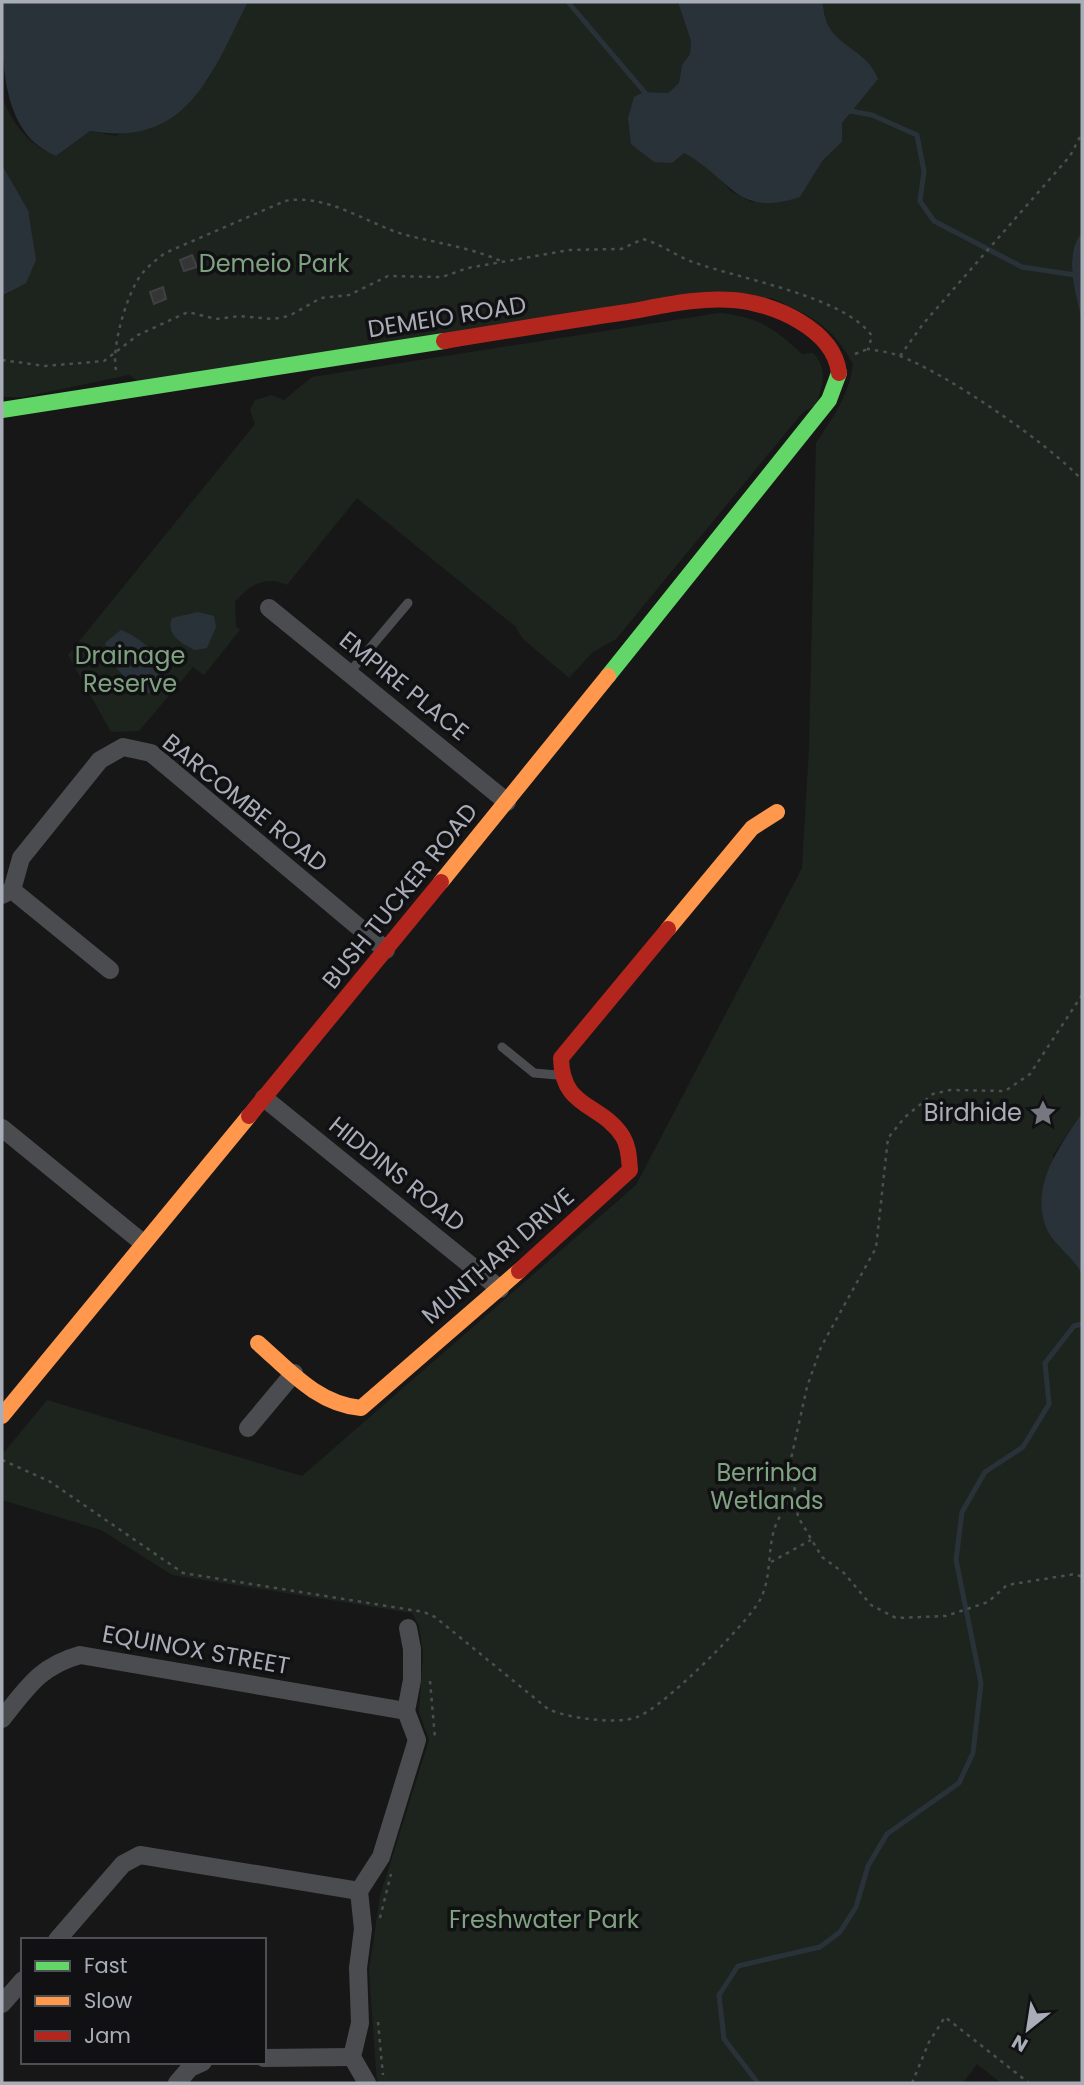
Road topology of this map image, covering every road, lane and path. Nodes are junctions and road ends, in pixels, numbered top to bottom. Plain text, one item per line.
1 (1082, 132) edge
2 (115, 350) junction
3 (2, 360) edge
4 (829, 400) joint
5 (2, 410) edge
6 (1082, 480) edge
7 (408, 603) dead end
8 (269, 608) dead end
9 (349, 673) junction
10 (507, 802) junction
11 (777, 813) dead end
12 (7, 892) edge
13 (386, 950) junction
14 (110, 970) dead end
15 (1082, 995) edge
16 (502, 1047) dead end
17 (559, 1075) junction
18 (264, 1098) junction
19 (2, 1128) edge
20 (143, 1243) junction
21 (500, 1289) junction
22 (258, 1343) dead end
23 (294, 1374) junction
24 (2, 1416) edge
25 (248, 1428) dead end
26 (2, 1460) edge
27 (795, 1489) junction
28 (811, 1539) junction
29 (771, 1562) junction
30 (1082, 1577) edge
31 (408, 1628) dead end
32 (406, 1711) junction
33 (2, 1719) edge
34 (359, 1891) junction
35 (59, 1938) edge
36 (21, 1982) edge
37 (2, 2004) edge
38 (352, 2057) junction
39 (266, 2058) edge
40 (198, 2064) edge
41 (177, 2083) edge
42 (367, 2083) edge
43 (912, 2083) edge
44 (1030, 2083) edge

1 - 6 path
2 - 2 path
2 - 3 path
4 - 5 street, DEMEIO ROAD
4 - 10 street, BUSH TUCKER ROAD
7 - 9 lane
8 - 9 street, EMPIRE PLACE
9 - 10 street, EMPIRE PLACE
10 - 13 street, BUSH TUCKER ROAD
11 - 17 street
12 - 13 street, BARCOMBE ROAD
12 - 14 street
13 - 18 street, BUSH TUCKER ROAD
15 - 27 path
16 - 17 lane
17 - 21 street, MUNTHARI DRIVE
18 - 20 street, BUSH TUCKER ROAD
18 - 21 street, HIDDINS ROAD
19 - 20 street
20 - 24 street, BUSH TUCKER ROAD
21 - 23 street, MUNTHARI DRIVE
22 - 23 street, MUNTHARI DRIVE
23 - 25 street
26 - 29 path
27 - 28 path
27 - 29 path
28 - 29 path
28 - 30 path
31 - 32 street
32 - 33 street, EQUINOX STREET
32 - 34 street
34 - 35 street
34 - 38 street
36 - 37 street
38 - 39 street
38 - 42 street
40 - 41 street
43 - 44 path

